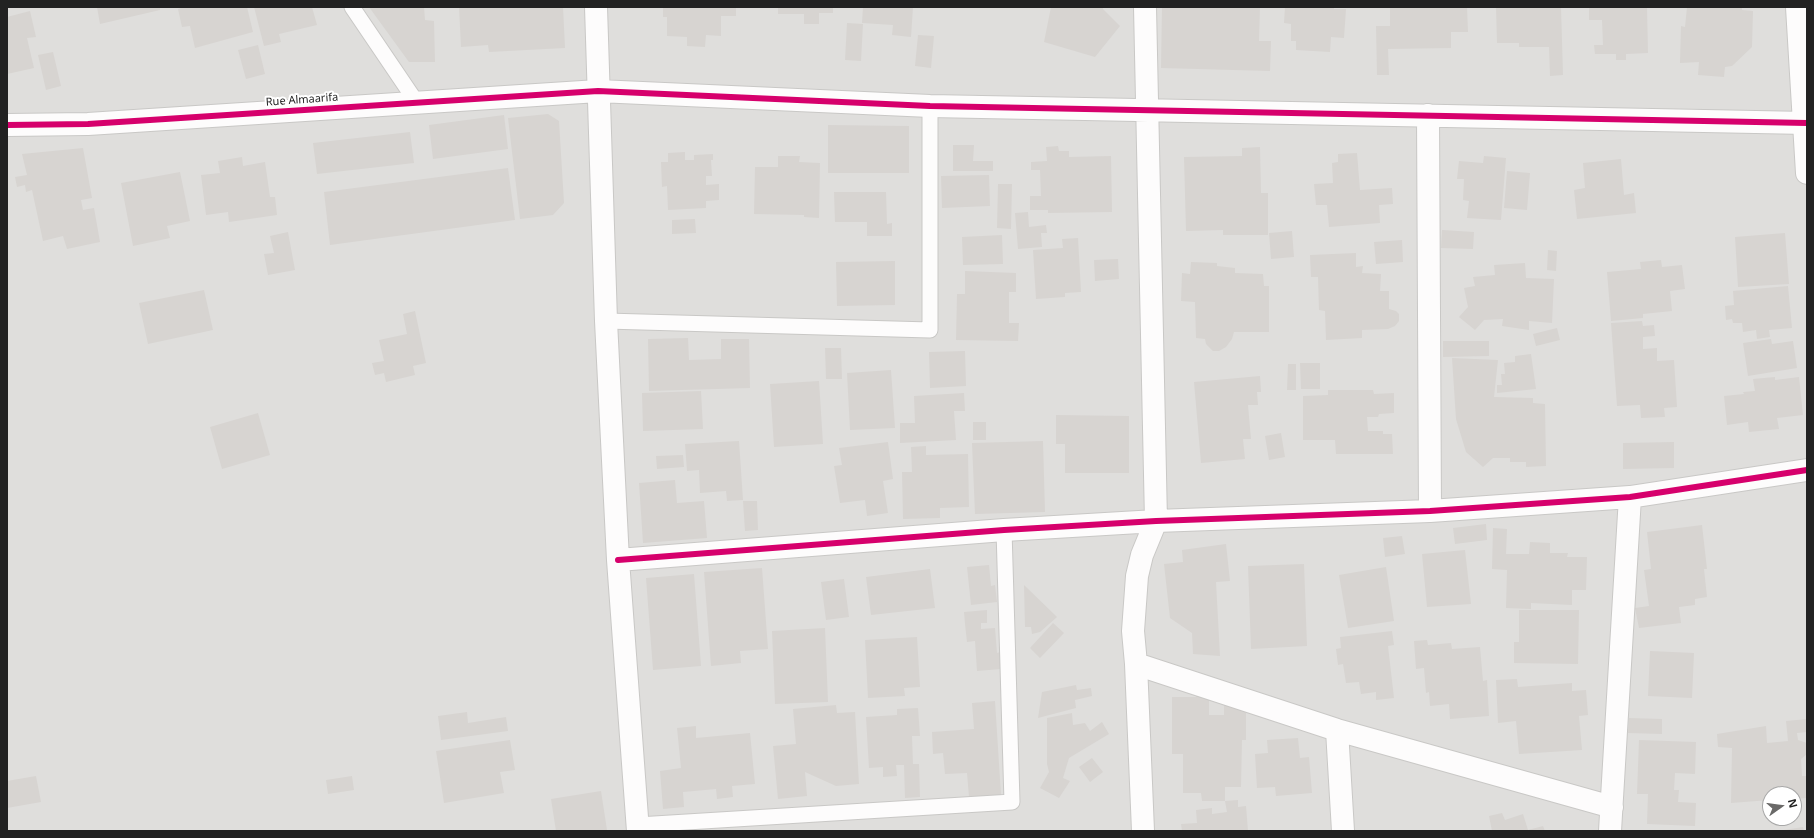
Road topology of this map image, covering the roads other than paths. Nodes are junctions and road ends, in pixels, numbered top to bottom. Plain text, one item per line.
1 (352, 7) edge
2 (596, 7) edge
3 (1145, 7) edge
4 (1797, 7) edge
5 (598, 91) junction
6 (418, 103) junction
7 (930, 106) junction
8 (1148, 110) junction
9 (1428, 115) junction
10 (1806, 123) edge
11 (7, 125) edge
12 (1807, 173) edge
13 (606, 321) junction
14 (1807, 470) edge
15 (1630, 497) junction
16 (1430, 511) junction
17 (1156, 521) junction
18 (1004, 530) junction
19 (618, 560) junction
20 (1136, 664) junction
21 (1337, 730) junction
22 (1612, 807) junction
23 (638, 828) edge
24 (1143, 831) edge
25 (1344, 831) edge
26 (1610, 831) edge

1 - 6 lane
2 - 5 street
3 - 8 street
4 - 10 street
5 - 6 street, Rue Almaarifa
5 - 7 street, Rue Almaarifa
5 - 13 street
6 - 11 street, Rue Almaarifa
7 - 8 street, Rue Almaarifa
7 - 13 lane
8 - 9 street, Rue Almaarifa
8 - 17 street
9 - 10 street, Rue Almaarifa
9 - 16 street
10 - 12 street
13 - 19 street
14 - 15 street
15 - 16 street
15 - 22 street
16 - 17 street
17 - 18 street
17 - 20 street
18 - 19 street
18 - 23 lane
19 - 23 street
20 - 21 street
20 - 24 street
21 - 22 street
21 - 25 street
22 - 26 street

